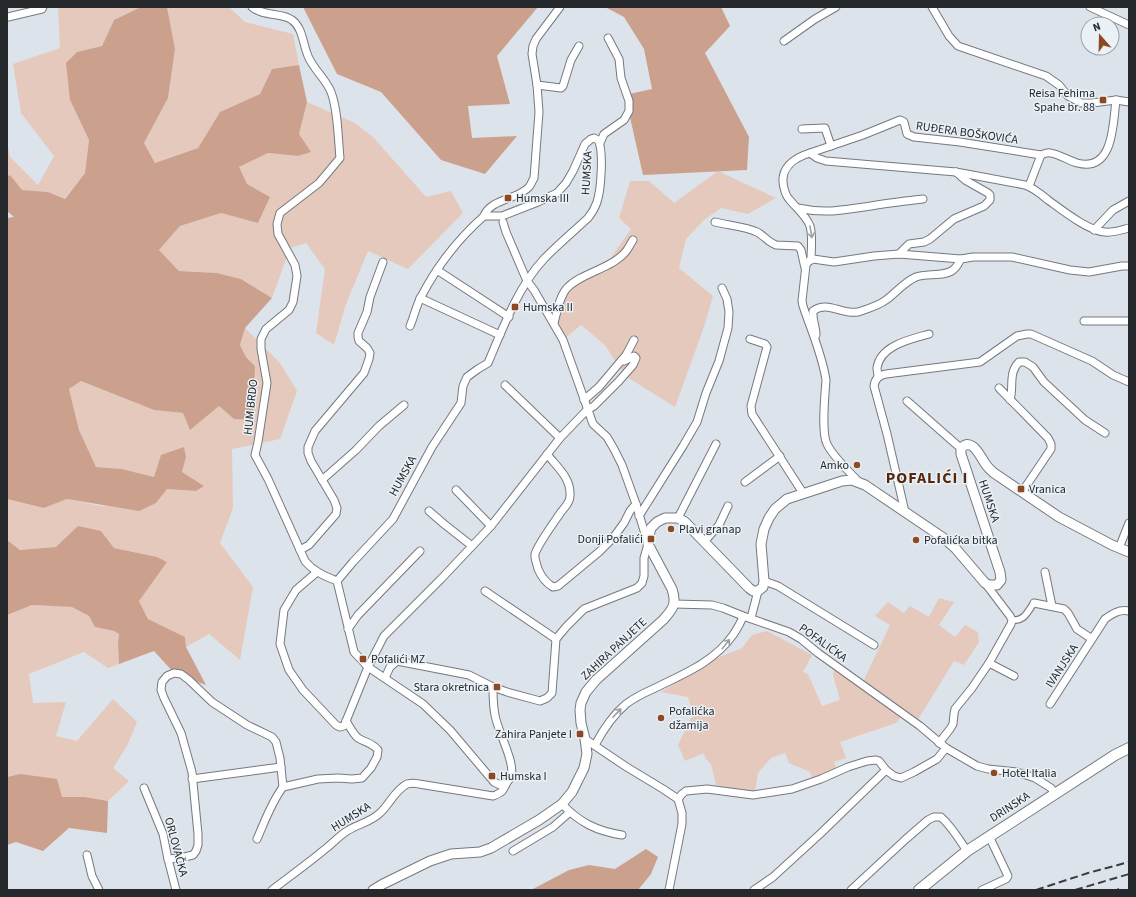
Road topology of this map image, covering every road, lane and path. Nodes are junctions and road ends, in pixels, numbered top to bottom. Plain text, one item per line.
1 (43, 7) edge
2 (252, 7) edge
3 (560, 7) edge
4 (836, 7) edge
5 (932, 7) edge
6 (1090, 7) edge
7 (8, 17) dead end
8 (1129, 25) edge
9 (608, 38) dead end
10 (784, 41) dead end
11 (579, 46) dead end
12 (537, 85) junction
13 (1116, 100) junction
14 (1129, 102) edge
15 (802, 130) dead end
16 (600, 143) junction
17 (830, 146) junction
18 (810, 153) junction
19 (1041, 155) junction
20 (956, 172) junction
21 (1030, 186) junction
22 (923, 199) dead end
23 (1129, 201) edge
24 (798, 208) junction
25 (484, 216) junction
26 (503, 222) dead end
27 (715, 222) dead end
28 (1129, 228) edge
29 (1094, 230) junction
30 (633, 240) dead end
31 (899, 254) junction
32 (961, 259) junction
33 (811, 260) junction
34 (383, 262) dead end
35 (1129, 266) edge
36 (437, 270) junction
37 (805, 270) junction
38 (527, 281) junction
39 (722, 288) dead end
40 (420, 298) junction
41 (509, 317) junction
42 (1084, 321) dead end
43 (1129, 321) edge
44 (554, 323) junction
45 (410, 326) dead end
46 (929, 334) dead end
47 (500, 335) junction
48 (750, 338) dead end
49 (634, 340) dead end
50 (816, 341) junction
51 (621, 361) junction
52 (878, 377) junction
53 (1129, 382) edge
54 (505, 385) dead end
55 (999, 388) dead end
56 (584, 400) junction
57 (1010, 400) junction
58 (907, 401) dead end
59 (404, 405) dead end
60 (587, 410) junction
61 (1105, 433) dead end
62 (560, 438) junction
63 (716, 444) dead end
64 (961, 448) junction
65 (547, 454) junction
66 (780, 456) junction
67 (322, 480) junction
68 (745, 482) dead end
69 (859, 482) junction
70 (456, 490) dead end
71 (1022, 492) junction
72 (803, 493) junction
73 (636, 504) junction
74 (728, 506) dead end
75 (429, 511) dead end
76 (905, 512) junction
77 (639, 516) junction
78 (678, 518) junction
79 (1129, 523) edge
80 (491, 526) junction
81 (704, 542) junction
82 (648, 544) junction
83 (472, 546) junction
84 (1119, 548) junction
85 (300, 550) junction
86 (420, 551) dead end
87 (1129, 552) edge
88 (316, 572) junction
89 (1045, 572) dead end
90 (337, 581) junction
91 (764, 581) junction
92 (985, 583) junction
93 (485, 591) dead end
94 (758, 591) junction
95 (1034, 602) joint
96 (674, 604) junction
97 (1052, 606) junction
98 (1129, 611) edge
99 (743, 616) junction
100 (751, 618) junction
101 (1012, 620) junction
102 (348, 629) junction
103 (556, 639) junction
104 (1092, 639) junction
105 (874, 645) dead end
106 (989, 663) junction
107 (368, 666) junction
108 (1014, 676) dead end
109 (385, 678) junction
110 (493, 688) junction
111 (1050, 704) dead end
112 (346, 721) junction
113 (585, 739) junction
114 (939, 743) junction
115 (595, 745) junction
116 (946, 748) junction
117 (1129, 748) edge
118 (281, 767) junction
119 (886, 770) junction
120 (192, 779) junction
121 (508, 781) junction
122 (283, 787) junction
123 (144, 788) dead end
124 (1055, 794) junction
125 (678, 799) junction
126 (562, 804) junction
127 (570, 812) junction
128 (622, 835) dead end
129 (989, 836) junction
130 (257, 839) dead end
131 (513, 851) dead end
132 (967, 851) junction
133 (87, 856) dead end
134 (168, 859) junction
135 (99, 890) edge
136 (176, 890) edge
137 (272, 890) edge
138 (373, 890) edge
139 (669, 890) edge
140 (754, 890) edge
141 (851, 890) edge
142 (919, 890) edge
143 (982, 890) edge

1 - 7 street
2 - 85 street, HUM BRDO
3 - 12 street
4 - 10 street
5 - 13 street
6 - 8 street
9 - 16 street
11 - 12 street
12 - 25 street
13 - 14 street
13 - 19 street
15 - 17 street
16 - 25 street, HUMSKA
16 - 38 street, HUMSKA
17 - 18 street, RUĐERA BOŠKOVIĆA
17 - 19 street, RUĐERA BOŠKOVIĆA
18 - 20 street
18 - 24 street, RUĐERA BOŠKOVIĆA
19 - 21 street
20 - 21 street
20 - 31 street
21 - 29 street
22 - 24 street
23 - 29 street
24 -> 33 street, RUĐERA BOŠKOVIĆA
25 - 36 street
26 - 38 street
27 - 37 street
28 - 29 street
30 - 44 street
31 - 32 street
31 - 33 street
32 - 35 street
32 - 50 street, RUĐERA BOŠKOVIĆA
33 - 37 street, RUĐERA BOŠKOVIĆA
34 - 67 street
36 - 40 street
36 - 41 street
37 - 50 street, RUĐERA BOŠKOVIĆA
38 - 41 street, HUMSKA
38 - 44 street
39 - 77 street
40 - 45 street
40 - 47 street
41 - 47 street, HUMSKA
42 - 43 street
44 - 56 street
46 - 52 street
47 - 90 street, HUMSKA
48 - 66 street
49 - 51 street
50 - 69 street, RUĐERA BOŠKOVIĆA
51 - 56 street
51 - 60 street
52 - 53 street
52 - 76 street
54 - 62 street
55 - 57 street
56 - 60 street
57 - 61 street
57 - 71 street
58 - 64 street
59 - 67 street
60 - 62 street
60 - 73 street
62 - 65 street
63 - 78 street
64 - 71 street, HUMSKA
64 - 92 street, HUMSKA
65 - 73 street
65 - 80 street
66 - 68 street
66 - 72 street
67 - 85 street
69 - 72 street
69 - 76 street
70 - 80 street
71 - 84 street, HUMSKA
72 - 91 street
73 - 77 street
74 - 81 street
75 - 83 street
76 - 92 street
77 - 82 street
78 - 81 street
78 - 82 street
79 - 84 street
80 - 83 street
81 - 94 street
82 - 96 street
82 - 103 street
83 - 107 street
84 - 87 street, HUMSKA
85 - 88 street, HUM BRDO
86 - 102 street
88 - 90 street, HUM BRDO
88 - 112 street
89 - 97 street
90 - 102 street
91 - 94 street
91 - 105 street
92 - 101 street
93 - 103 street
94 - 100 street
95 - 97 street, IVANJSKA
95 - 101 street, IVANJSKA
96 - 99 street, POFALIĆKA
96 - 113 street, ZAHIRA PANJETE
97 - 104 street, IVANJSKA
98 - 104 street, IVANJSKA
99 - 100 street, POFALIĆKA
115 -> 99 street
100 - 114 street, POFALIĆKA
101 - 106 street
102 - 107 street
103 - 110 street
104 - 111 street, IVANJSKA
106 - 108 street
106 - 114 street
107 - 109 street
107 - 112 street
109 - 110 street
109 - 121 street
110 - 121 street
112 - 122 street
113 - 115 street
113 - 126 street, ZAHIRA PANJETE
114 - 116 street, POFALIĆKA
115 - 125 street
116 - 119 street
116 - 124 street, POFALIĆKA
117 - 124 main road, DRINSKA
118 - 120 street
118 - 120 street
118 - 122 street
119 - 125 street
119 - 140 street
120 - 134 street
121 - 137 street, HUMSKA
122 - 130 street
123 - 134 street, ORLOVAČKA
124 - 129 main road, DRINSKA
125 - 139 street
126 - 127 street
126 - 138 street, ZAHIRA PANJETE
127 - 128 street
127 - 131 street
129 - 132 main road, DRINSKA
129 - 143 street
132 - 141 street
132 - 142 main road, DRINSKA
133 - 135 street
134 - 136 street, ORLOVAČKA

